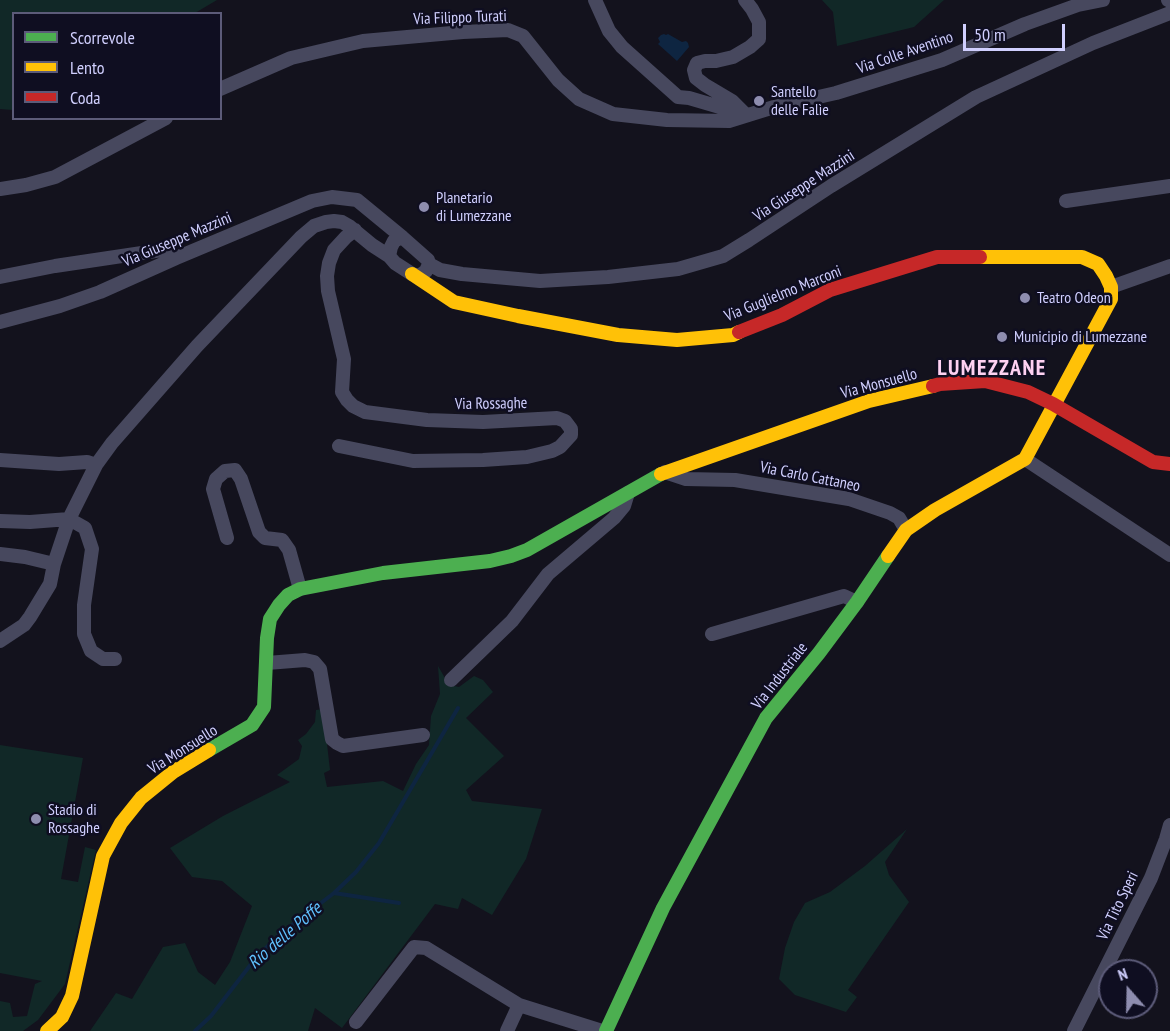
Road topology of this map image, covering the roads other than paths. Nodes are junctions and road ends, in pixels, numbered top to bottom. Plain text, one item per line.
1 (596, 0) edge
2 (745, 0) edge
3 (1103, 0) edge
4 (1170, 13) edge
5 (222, 88) edge
6 (747, 115) junction
7 (162, 120) edge
8 (1170, 186) edge
9 (0, 189) edge
10 (1066, 201) dead end
11 (355, 230) junction
12 (394, 245) junction
13 (176, 258) junction
14 (1170, 266) edge
15 (422, 270) junction
16 (0, 277) edge
17 (1110, 287) junction
18 (0, 322) edge
19 (1053, 404) junction
20 (339, 446) dead end
21 (726, 451) junction
22 (1025, 459) junction
23 (0, 460) edge
24 (697, 460) junction
25 (1170, 464) edge
26 (96, 465) junction
27 (665, 472) junction
28 (712, 480) junction
29 (735, 480) junction
30 (627, 493) junction
31 (69, 519) junction
32 (0, 521) edge
33 (906, 530) junction
34 (227, 538) dead end
35 (0, 554) edge
36 (1170, 555) edge
37 (54, 564) junction
38 (300, 589) junction
39 (857, 602) junction
40 (712, 634) dead end
41 (0, 641) edge
42 (115, 658) dead end
43 (267, 663) junction
44 (451, 680) dead end
45 (423, 735) dead end
46 (1170, 825) edge
47 (519, 1005) junction
48 (356, 1022) dead end
49 (47, 1031) edge
50 (507, 1031) edge
51 (604, 1031) edge
52 (1074, 1031) edge

1 - 6 street
2 - 6 street
3 - 6 street, Via Colle Aventino
4 - 15 street, Via Giuseppe Mazzini
5 - 6 street, Via Filippo Turati
7 - 9 street
8 - 10 street
11 - 12 street
11 - 20 street, Via Rossaghe
11 - 26 street
12 - 13 street, Via Giuseppe Mazzini
12 - 15 street, Via Giuseppe Mazzini
12 - 15 street, Via Giuseppe Mazzini
13 - 16 street
13 - 18 street, Via Giuseppe Mazzini
14 - 17 street
15 - 17 street, Via Guglielmo Marconi
17 - 19 street
19 - 21 street, Via Monsuello
19 - 22 street
19 - 25 street, Via Monsuello
21 - 24 street, Via Monsuello
21 - 29 street, Via Carlo Cattaneo
22 - 33 street, Via Industriale
22 - 36 street
23 - 26 street
24 - 27 street, Via Monsuello
24 - 28 street
26 - 31 street
27 - 28 street, Via Carlo Cattaneo
27 - 30 street, Via Monsuello
28 - 29 street, Via Carlo Cattaneo
29 - 33 street, Via Carlo Cattaneo
30 - 38 street, Via Monsuello
30 - 44 street
31 - 32 street
31 - 37 street
31 - 42 street
33 - 39 street, Via Industriale
34 - 38 street
35 - 37 street
37 - 41 street
38 - 43 street, Via Monsuello
39 - 40 street
39 - 51 street, Via Industriale
43 - 45 street
43 - 49 street, Via Monsuello
46 - 52 street, Via Tito Speri
47 - 48 street
47 - 50 street
47 - 51 street

